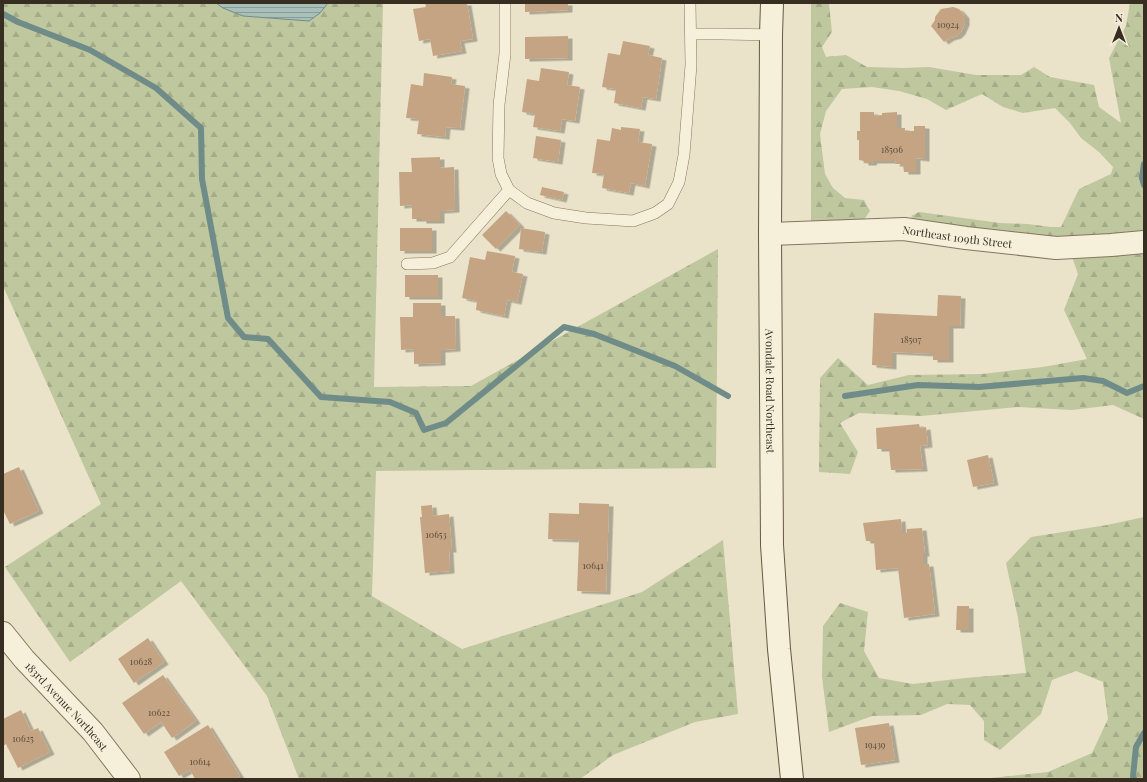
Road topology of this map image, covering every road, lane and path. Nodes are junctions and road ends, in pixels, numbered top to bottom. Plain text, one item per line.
1 (505, 3) edge
2 (690, 3) edge
3 (772, 3) edge
4 (691, 34) junction
5 (771, 35) junction
6 (509, 190) junction
7 (770, 234) junction
8 (1144, 242) edge
9 (408, 264) dead end
10 (3, 633) edge
11 (129, 779) edge
12 (792, 779) edge

1 - 6 lane
2 - 4 lane
3 - 5 main road, Avondale Road Northeast
4 - 5 lane
4 - 6 lane
5 - 7 main road, Avondale Road Northeast
6 - 9 lane
7 - 8 main road, Northeast 109th Street
7 - 12 main road, Avondale Road Northeast
10 - 11 main road, 183rd Avenue Northeast

